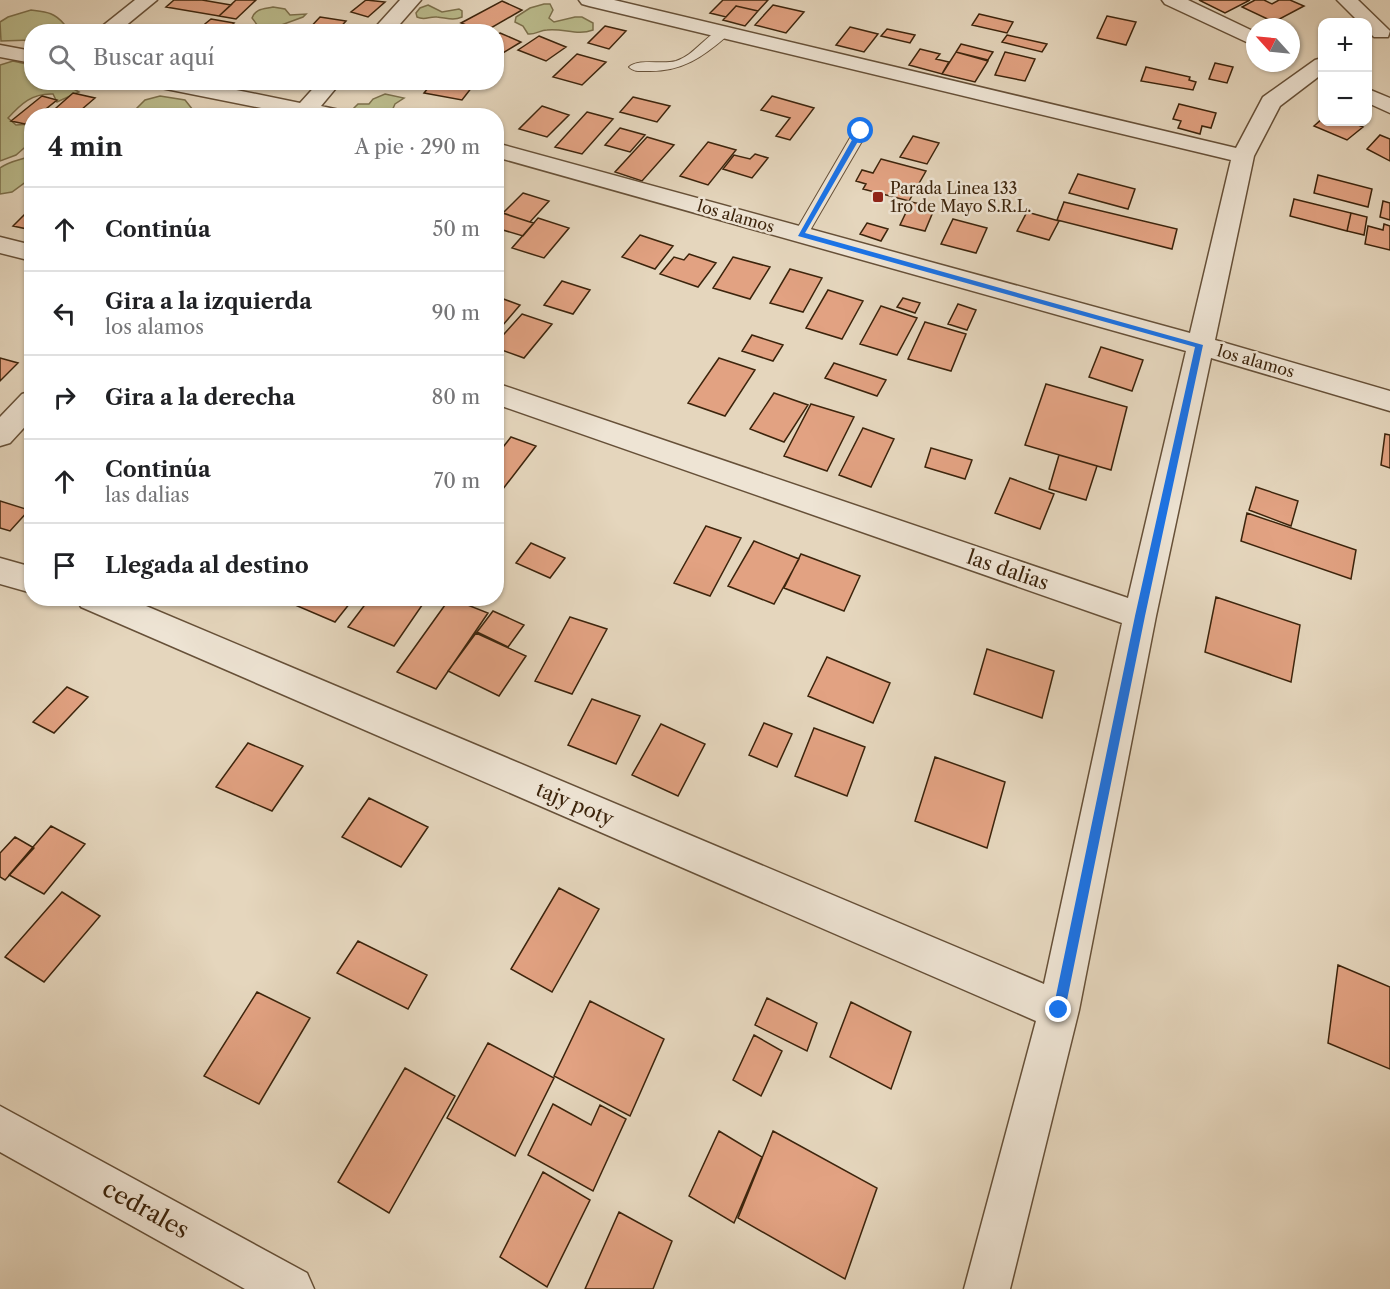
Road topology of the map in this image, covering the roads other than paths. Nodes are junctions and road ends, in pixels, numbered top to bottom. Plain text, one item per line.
1 (147, 0) edge
2 (411, 0) edge
3 (589, 0) edge
4 (1172, 0) edge
5 (1347, 0) edge
6 (116, 24) edge
7 (388, 24) edge
8 (724, 32) junction
9 (1380, 34) edge
10 (1246, 36) edge
11 (0, 51) edge
12 (24, 56) edge
13 (1300, 61) edge
14 (635, 67) dead end
15 (1318, 68) edge
16 (1318, 70) edge
17 (199, 90) edge
18 (324, 90) edge
19 (1372, 97) edge
20 (1390, 106) edge
21 (284, 108) edge
22 (307, 108) edge
23 (861, 131) dead end
24 (504, 152) edge
25 (1243, 156) junction
26 (801, 234) junction
27 (0, 245) edge
28 (24, 250) edge
29 (1199, 345) junction
30 (504, 396) edge
31 (1390, 401) edge
32 (24, 410) edge
33 (0, 435) edge
34 (0, 571) edge
35 (24, 578) edge
36 (111, 606) edge
37 (1140, 616) junction
38 (1059, 1010) junction
39 (0, 1128) edge
40 (291, 1289) edge
41 (987, 1289) edge

1 - 6 street
2 - 7 street
3 - 8 street
4 - 10 street
5 - 9 street
8 - 14 lane
8 - 25 street
11 - 12 street
13 - 15 street
16 - 25 street
17 - 21 street
18 - 22 street
19 - 20 street
23 - 26 lane
24 - 26 street, los alamos
25 - 29 street
26 - 29 street, los alamos
27 - 28 street
29 - 31 street, los alamos
29 - 37 street
30 - 37 street, las dalias
32 - 33 street
34 - 35 street
36 - 38 street, tajy poty
37 - 38 street
38 - 41 street
39 - 40 street, cedrales

